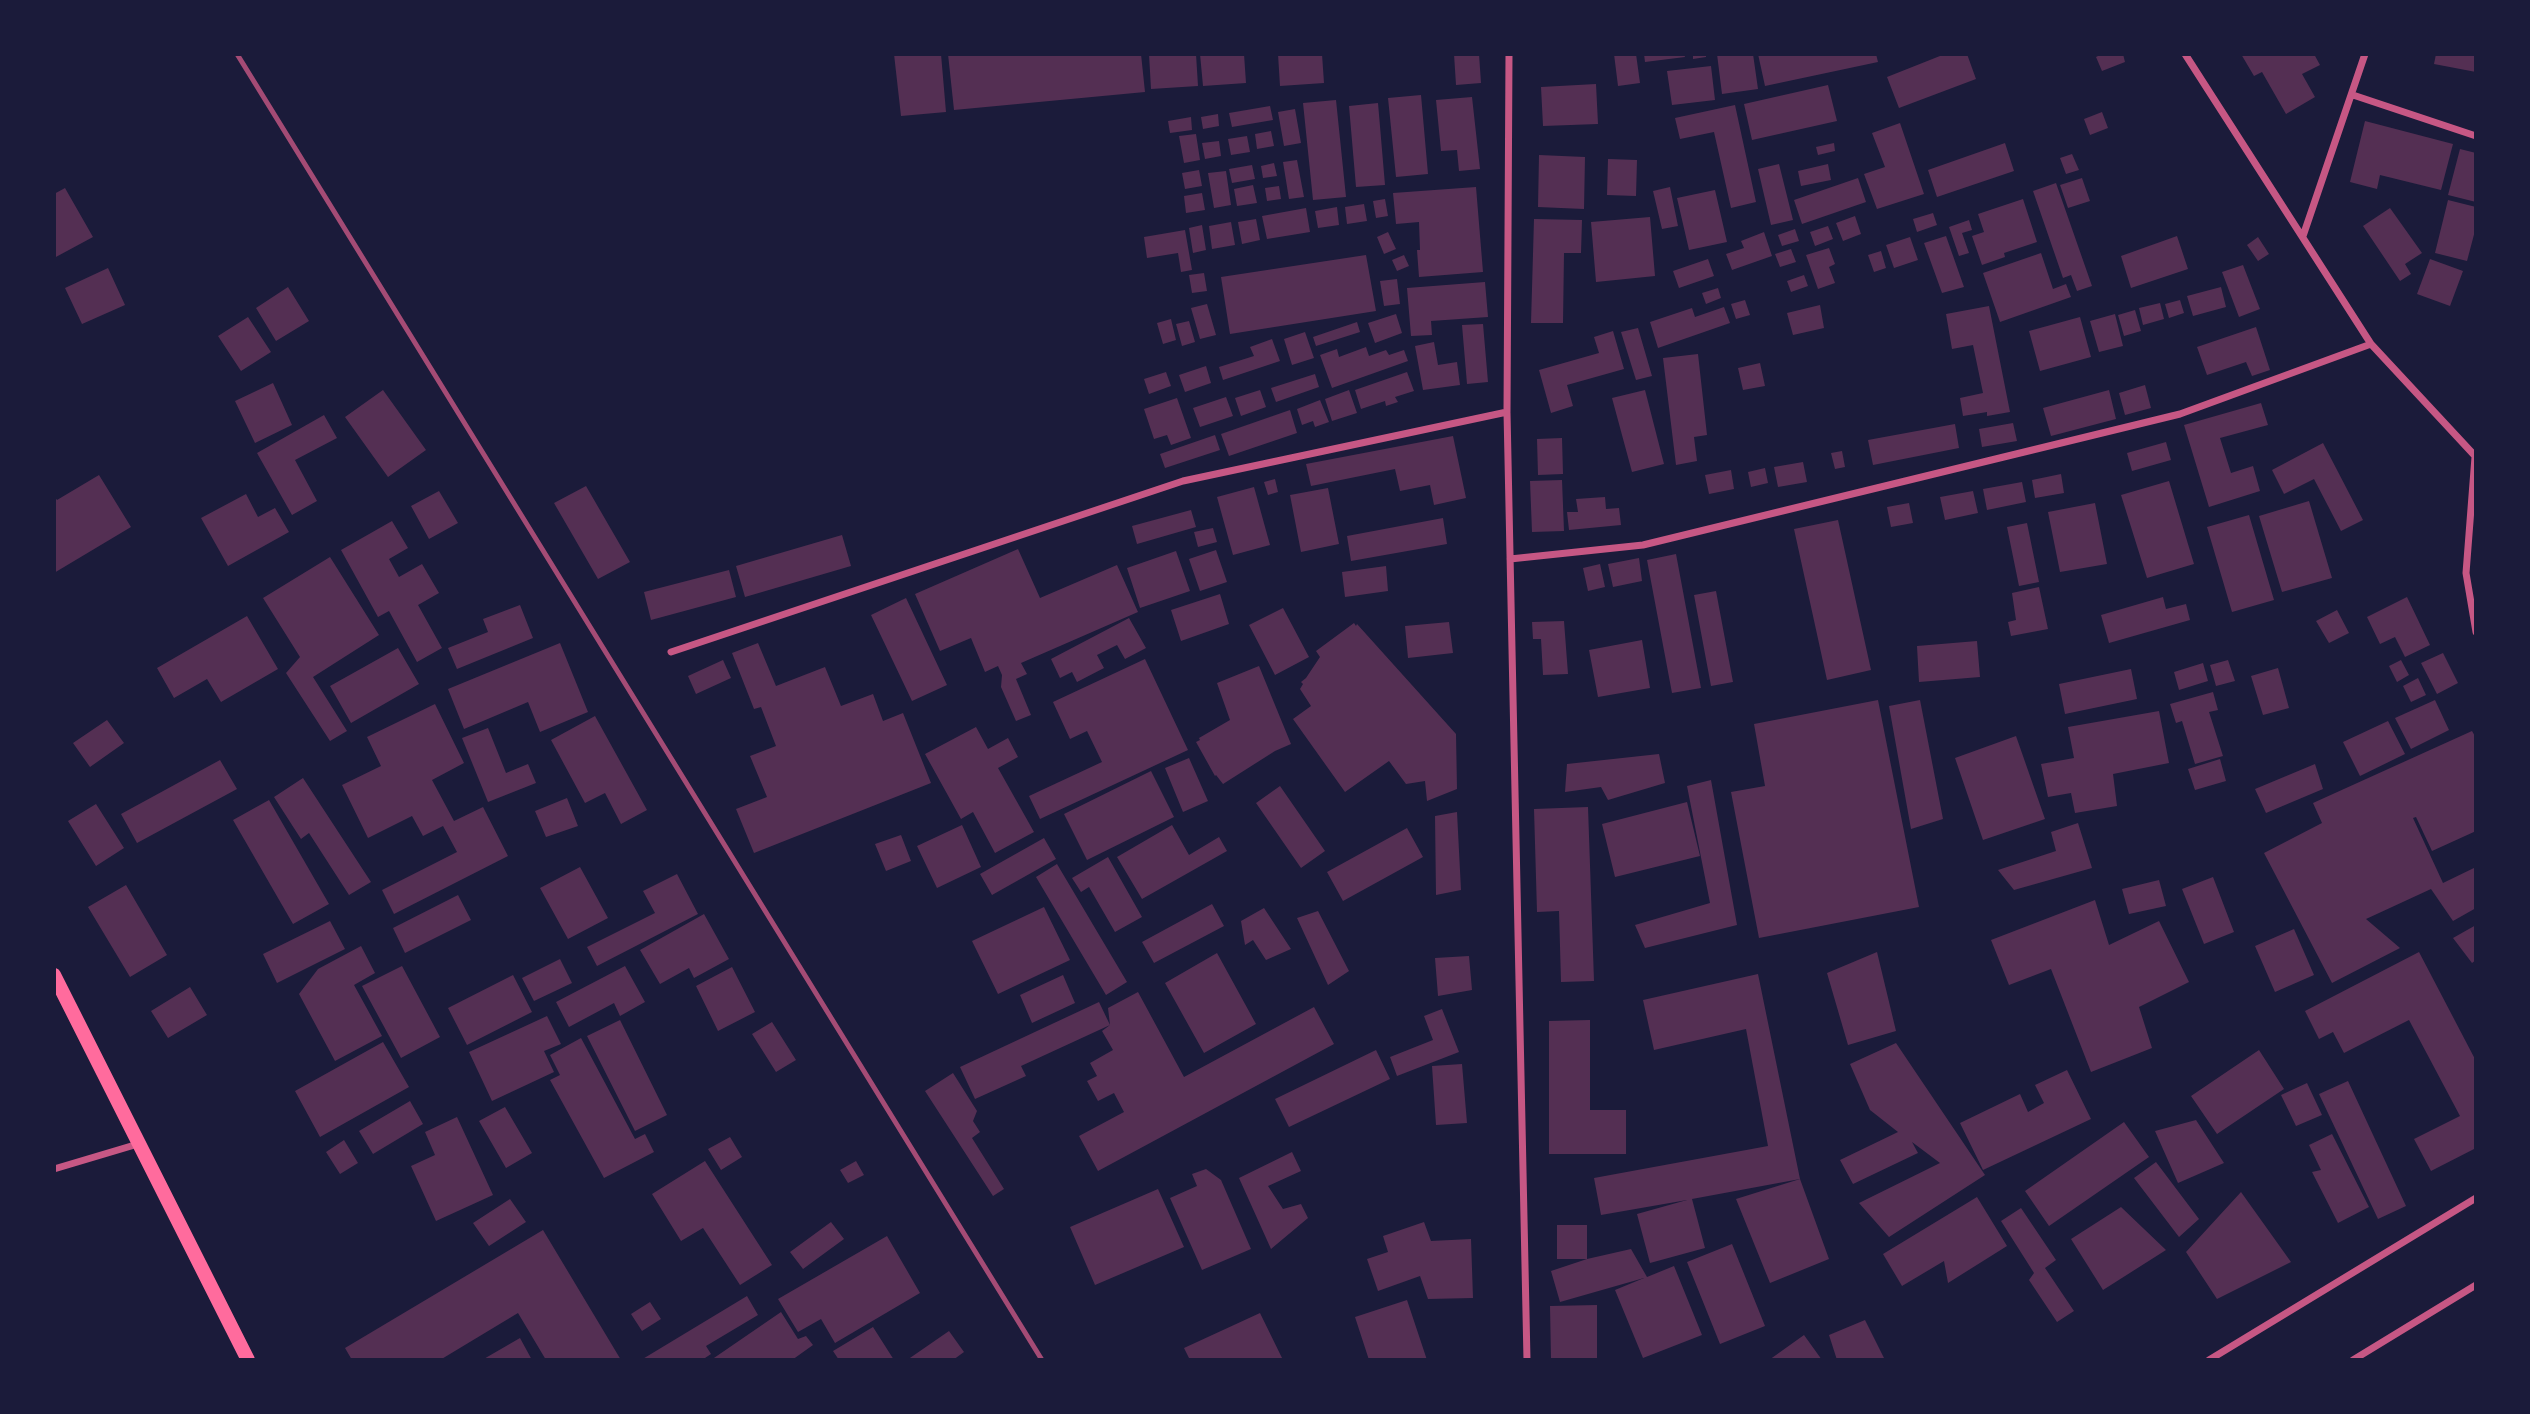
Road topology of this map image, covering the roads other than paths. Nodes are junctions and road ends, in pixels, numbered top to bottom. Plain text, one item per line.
1 (1509, 54) edge
2 (2185, 54) edge
3 (2365, 54) edge
4 (2353, 95) junction
5 (2476, 136) edge
6 (2303, 236) junction
7 (2371, 344) junction
8 (1507, 412) junction
9 (2476, 457) edge
10 (1510, 559) junction
11 (2466, 573) junction
12 (2476, 584) edge
13 (2476, 632) edge
14 (671, 652) dead end
15 (54, 975) edge
16 (139, 1144) junction
17 (54, 1170) edge
18 (2476, 1198) edge
19 (2476, 1285) edge
20 (248, 1360) edge
21 (1527, 1360) edge
22 (2209, 1360) edge
23 (2353, 1360) edge

1 - 8 street
2 - 6 street
3 - 4 street
4 - 5 street
4 - 6 street
6 - 7 street
7 - 9 street
7 - 10 street
8 - 10 street
8 - 14 street
9 - 11 street
10 - 21 street
11 - 12 street
11 - 13 street
15 - 16 main road
16 - 17 street
16 - 20 main road
18 - 22 street
19 - 23 street

